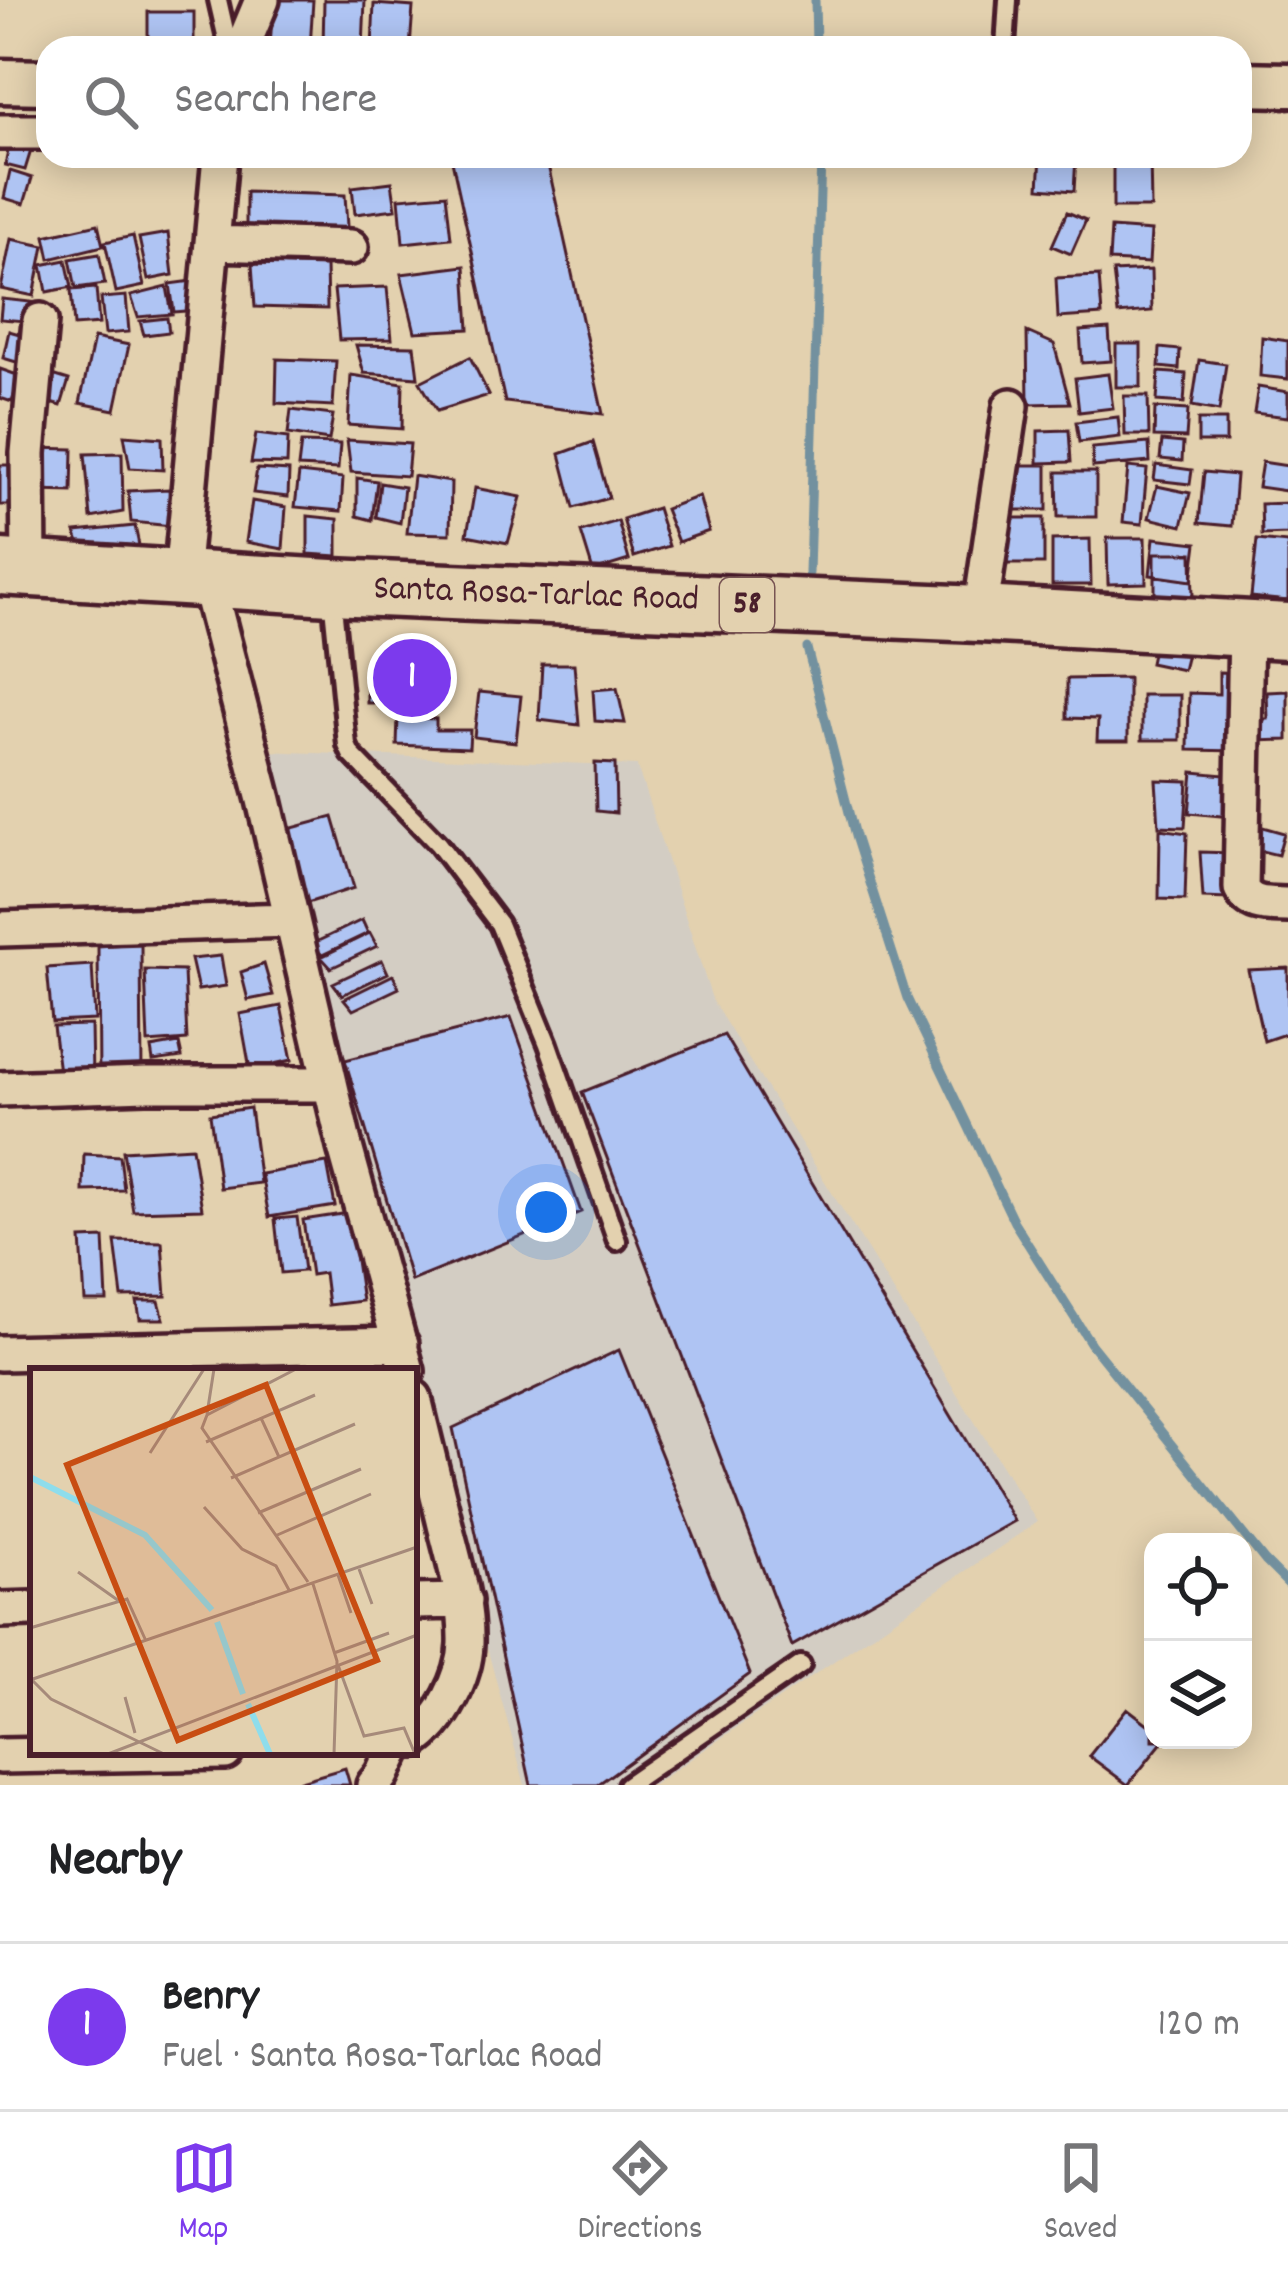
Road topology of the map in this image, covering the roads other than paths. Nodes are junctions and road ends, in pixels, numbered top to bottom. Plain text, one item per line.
1 (218, 0) edge
2 (262, 0) edge
3 (1008, 0) edge
4 (226, 36) edge
5 (247, 36) edge
6 (1006, 36) edge
7 (0, 81) edge
8 (36, 82) edge
9 (1252, 84) edge
10 (1288, 85) edge
11 (0, 132) edge
12 (36, 132) edge
13 (219, 168) edge
14 (212, 242) junction
15 (351, 247) dead end
16 (40, 321) dead end
17 (1011, 406) dead end
18 (14, 568) edge
19 (194, 579) junction
20 (331, 587) junction
21 (980, 614) junction
22 (1267, 630) edge
23 (1288, 905) edge
24 (290, 920) junction
25 (0, 929) edge
26 (330, 1084) junction
27 (0, 1089) edge
28 (617, 1241) dead end
29 (0, 1354) edge
30 (404, 1358) edge
31 (84, 1361) edge
32 (417, 1410) edge
33 (464, 1601) junction
34 (417, 1602) edge
35 (30, 1609) edge
36 (0, 1610) edge
37 (801, 1665) dead end
38 (417, 1739) edge
39 (56, 1755) edge
40 (391, 1755) edge
41 (0, 1756) edge
42 (374, 1785) edge
43 (627, 1785) edge

1 - 4 lane
2 - 5 street
3 - 6 lane
7 - 8 street
9 - 10 street
11 - 12 street
13 - 14 street
14 - 15 street
14 - 19 street
16 - 18 street
17 - 21 street
18 - 19 highway, Santa Rosa-Tarlac Road / 58
19 - 20 highway, Santa Rosa-Tarlac Road / 58
19 - 24 street
20 - 21 highway, Santa Rosa-Tarlac Road / 58
20 - 28 lane
21 - 22 highway, Santa Rosa-Tarlac Road / 58
22 - 23 street
24 - 25 street
24 - 26 street
26 - 27 street
26 - 30 street
29 - 31 street
30 - 31 street
32 - 33 street
33 - 34 street
33 - 38 street
35 - 36 street
37 - 43 lane
39 - 41 street
40 - 42 street

